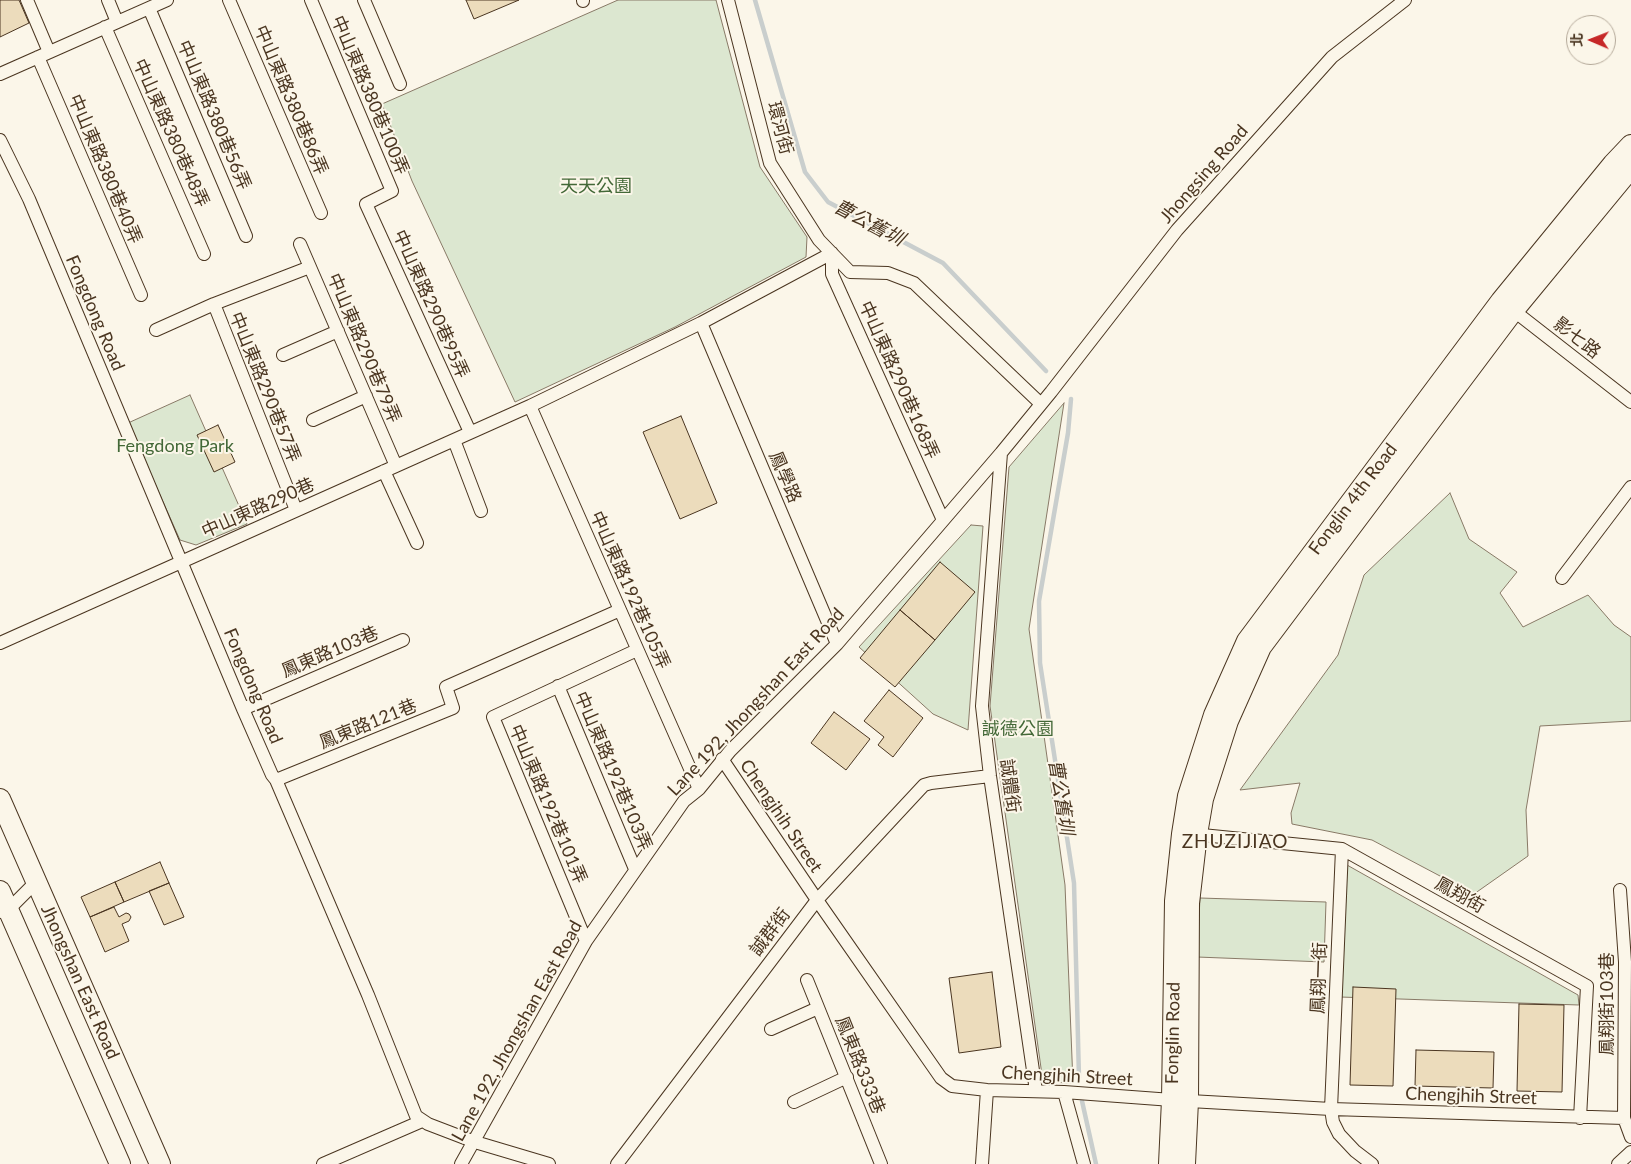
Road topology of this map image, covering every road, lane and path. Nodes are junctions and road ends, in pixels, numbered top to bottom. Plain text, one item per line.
1 (27, 0) edge
2 (108, 0) edge
3 (168, 0) edge
4 (229, 0) edge
5 (311, 0) edge
6 (364, 0) edge
7 (728, 0) edge
8 (1405, 0) edge
9 (149, 8) junction
10 (111, 25) junction
11 (44, 54) junction
12 (0, 74) edge
13 (400, 84) dead end
14 (0, 140) edge
15 (1631, 146) edge
16 (1631, 168) edge
17 (379, 197) joint
18 (321, 213) dead end
19 (246, 236) dead end
20 (300, 244) dead end
21 (832, 253) junction
22 (204, 254) dead end
23 (310, 266) junction
24 (140, 295) dead end
25 (214, 304) junction
26 (1508, 305) junction
27 (701, 323) junction
28 (156, 330) dead end
29 (338, 331) junction
30 (283, 355) dead end
31 (1051, 392) joint
32 (366, 396) junction
33 (1631, 402) edge
34 (1041, 404) junction
35 (530, 406) junction
36 (313, 420) dead end
37 (470, 432) junction
38 (454, 440) junction
39 (1001, 453) junction
40 (390, 468) junction
41 (1631, 487) edge
42 (296, 510) junction
43 (481, 511) dead end
44 (943, 520) junction
45 (417, 543) dead end
46 (181, 562) junction
47 (1562, 578) dead end
48 (620, 610) junction
49 (403, 640) dead end
50 (0, 643) edge
51 (837, 644) junction
52 (637, 650) junction
53 (558, 686) junction
54 (243, 709) junction
55 (722, 760) junction
56 (990, 776) junction
57 (276, 780) junction
58 (699, 789) junction
59 (0, 799) edge
60 (1190, 834) junction
61 (1342, 849) junction
62 (635, 870) junction
63 (36, 882) junction
64 (0, 890) edge
65 (1620, 890) dead end
66 (817, 900) junction
67 (1182, 902) joint
68 (4, 911) edge
69 (586, 941) junction
70 (807, 980) dead end
71 (818, 1008) junction
72 (771, 1029) dead end
73 (847, 1077) junction
74 (987, 1090) junction
75 (1036, 1091) junction
76 (1064, 1092) junction
77 (1180, 1101) junction
78 (794, 1102) dead end
79 (1331, 1109) junction
80 (1580, 1118) junction
81 (1624, 1118) junction
82 (422, 1121) junction
83 (1631, 1137) edge
84 (475, 1142) junction
85 (1631, 1152) edge
86 (120, 1164) edge
87 (160, 1164) edge
88 (323, 1164) edge
89 (461, 1164) edge
90 (549, 1164) edge
91 (617, 1164) edge
92 (881, 1164) edge
93 (982, 1164) edge
94 (1084, 1164) edge
95 (1169, 1164) edge
96 (1185, 1164) edge
97 (1372, 1164) edge
98 (1618, 1164) edge

1 - 11 street, 中山東路380巷40弄
2 - 10 street, 中山東路380巷48弄
3 - 9 street
4 - 18 street, 中山東路380巷86弄
5 - 17 street, 中山東路380巷100弄
6 - 13 street
7 - 21 street, 環河街
8 - 31 street, Jhongsing Road
9 - 10 street
9 - 19 street, 中山東路380巷56弄
10 - 11 street
10 - 22 street, 中山東路380巷48弄
11 - 12 street
11 - 24 street, 中山東路380巷40弄
14 - 46 street, Fongdong Road
15 - 26 main road, Fonglin 4th Road
16 - 26 main road, Fonglin 4th Road
17 - 37 street, 中山東路290巷95弄
20 - 23 street, 中山東路290巷79弄
21 - 27 street, 中山東路290巷
21 - 34 street, 環河街
21 - 44 street, 中山東路290巷168弄
23 - 25 street
23 - 29 street, 中山東路290巷79弄
25 - 28 street
25 - 42 street, 中山東路290巷57弄
26 - 33 street, 影七路
26 - 60 main road, Fonglin 4th Road
27 - 35 street, 中山東路290巷
27 - 51 street, 鳳學路
29 - 30 street
29 - 32 street, 中山東路290巷79弄
31 - 34 street, Lane 192, Jhongshan East Road
32 - 36 street
32 - 40 street, 中山東路290巷79弄
34 - 39 street, Lane 192, Jhongshan East Road
35 - 37 street, 中山東路290巷
35 - 48 street, 中山東路192巷105弄
37 - 38 street, 中山東路290巷
38 - 40 street, 中山東路290巷
38 - 43 street
39 - 44 street, Lane 192, Jhongshan East Road
39 - 56 street, 誠體街
40 - 42 street, 中山東路290巷
40 - 45 street, 中山東路290巷79弄
41 - 47 street
42 - 46 street, 中山東路290巷
44 - 51 street, Lane 192, Jhongshan East Road
46 - 50 street, 中山東路290巷
46 - 54 street, Fongdong Road
48 - 52 street, 中山東路192巷105弄
48 - 57 street, 鳳東路121巷
49 - 54 street, 鳳東路103巷
51 - 55 street, Lane 192, Jhongshan East Road
52 - 53 street, 中山東路192巷101弄
52 - 58 street, 中山東路192巷105弄
53 - 62 street, 中山東路192巷103弄
53 - 69 street, 中山東路192巷101弄
54 - 57 street, Fongdong Road
55 - 58 street, Lane 192, Jhongshan East Road
55 - 66 street, Chengjhih Street
56 - 66 street, 誠群街
56 - 75 street, 誠體街
57 - 82 street, Fongdong Road
58 - 62 street, Lane 192, Jhongshan East Road
59 - 63 main road, Jhongshan East Road
60 - 61 street, 鳳翔街
60 - 67 main road, Fonglin 4th Road
61 - 79 street, 鳳翔一街
61 - 80 street, 鳳翔街
62 - 69 street, Lane 192, Jhongshan East Road
63 - 68 street
63 - 87 main road, Jhongshan East Road
64 - 68 main road, Jhongshan East Road
65 - 81 street, 鳳翔街103巷
66 - 74 street, Chengjhih Street
66 - 91 street, 誠群街
67 - 77 main road, Fonglin Road
68 - 86 main road, Jhongshan East Road
69 - 84 street, Lane 192, Jhongshan East Road
70 - 71 street, 鳳東路333巷
71 - 72 street
71 - 73 street, 鳳東路333巷
73 - 78 street
73 - 92 street, 鳳東路333巷
74 - 75 street, Chengjhih Street
74 - 93 street
75 - 76 street, Chengjhih Street
76 - 77 street, Chengjhih Street
76 - 94 street
77 - 79 street, Chengjhih Street
77 - 95 main road, Fonglin Road
77 - 96 main road, Fonglin Road
79 - 80 street, Chengjhih Street
79 - 97 street, 鳳翔一街
80 - 81 street, Chengjhih Street
81 - 83 street
82 - 84 street
82 - 88 street
84 - 89 street, Lane 192, Jhongshan East Road
84 - 90 street
85 - 98 street

